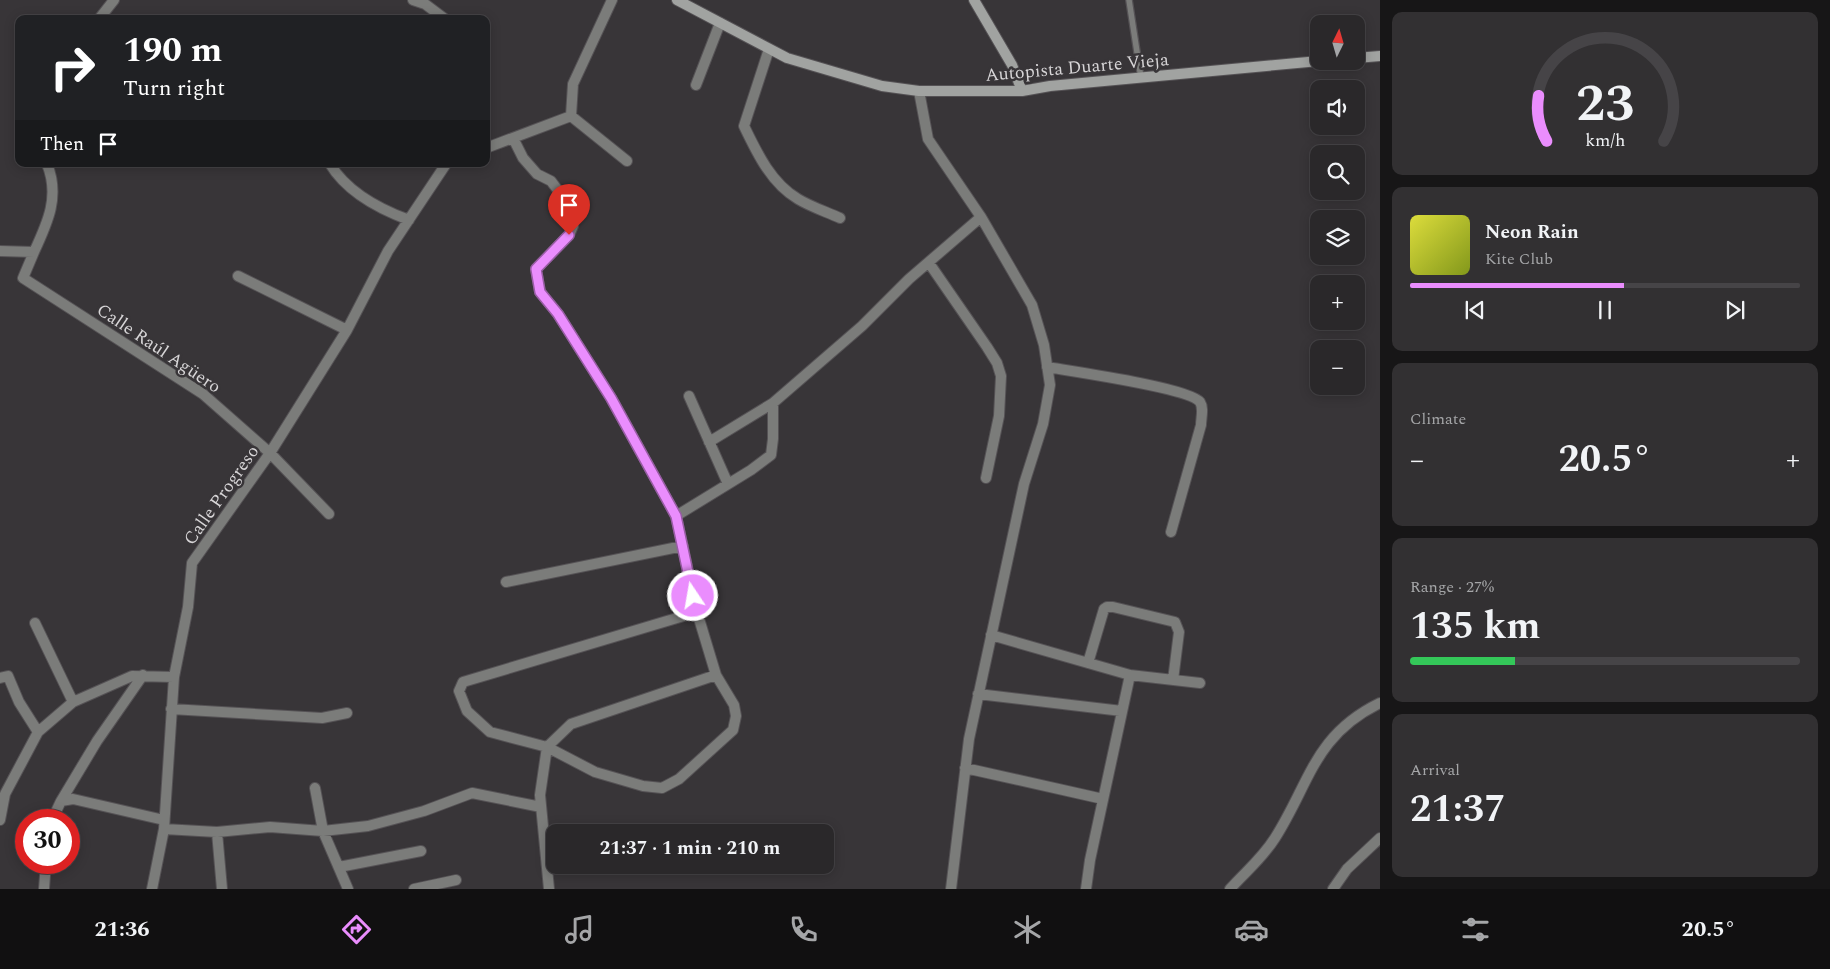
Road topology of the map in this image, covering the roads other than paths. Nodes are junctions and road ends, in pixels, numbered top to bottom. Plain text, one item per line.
1 (114, 0) edge
2 (412, 0) edge
3 (612, 0) edge
4 (677, 0) edge
5 (974, 0) edge
6 (1129, 0) edge
7 (102, 15) edge
8 (440, 15) edge
9 (720, 23) junction
10 (769, 49) junction
11 (1380, 56) edge
12 (1365, 57) edge
13 (1310, 62) edge
14 (1141, 78) junction
15 (696, 85) dead end
16 (919, 91) junction
17 (1022, 91) junction
18 (571, 116) junction
19 (512, 138) junction
20 (490, 146) edge
21 (627, 161) dead end
22 (47, 167) edge
23 (332, 167) edge
24 (444, 167) edge
25 (981, 217) junction
26 (840, 218) dead end
27 (409, 220) junction
28 (0, 251) edge
29 (34, 252) junction
30 (929, 263) junction
31 (238, 276) dead end
32 (346, 330) junction
33 (1047, 367) junction
34 (689, 396) dead end
35 (773, 403) junction
36 (709, 442) junction
37 (270, 453) junction
38 (986, 478) dead end
39 (728, 484) junction
40 (329, 514) dead end
41 (676, 516) junction
42 (1171, 532) dead end
43 (683, 546) junction
44 (506, 582) dead end
45 (697, 612) junction
46 (35, 623) dead end
47 (991, 635) junction
48 (1088, 663) junction
49 (716, 675) junction
50 (1130, 675) junction
51 (143, 676) junction
52 (174, 677) junction
53 (0, 678) edge
54 (1173, 680) junction
55 (1200, 683) dead end
56 (978, 694) junction
57 (73, 702) junction
58 (1380, 703) edge
59 (171, 709) junction
60 (1122, 711) junction
61 (347, 713) dead end
62 (38, 732) junction
63 (547, 747) junction
64 (965, 768) junction
65 (315, 788) dead end
66 (1103, 799) junction
67 (61, 801) junction
68 (541, 807) junction
69 (57, 809) edge
70 (0, 820) edge
71 (164, 824) junction
72 (323, 831) junction
73 (217, 832) junction
74 (1380, 838) edge
75 (421, 851) dead end
76 (339, 867) junction
77 (45, 874) edge
78 (456, 880) dead end
79 (44, 889) edge
80 (152, 889) edge
81 (222, 889) edge
82 (348, 889) edge
83 (414, 889) edge
84 (549, 889) edge
85 (951, 889) edge
86 (1086, 889) edge
87 (1230, 889) edge
88 (1333, 889) edge

1 - 7 street
2 - 8 street
3 - 18 street
4 - 9 street, Autopista Duarte Vieja
5 - 17 street
6 - 14 lane
9 - 10 street, Autopista Duarte Vieja
9 - 15 street
10 - 16 street, Autopista Duarte Vieja
10 - 26 street
11 - 12 street
13 - 14 street, Autopista Duarte Vieja
14 - 17 street, Autopista Duarte Vieja
16 - 17 street, Autopista Duarte Vieja
16 - 25 street
18 - 19 street
18 - 21 street
19 - 20 street
19 - 41 street
22 - 29 street
23 - 27 street
24 - 27 street, Calle Progreso
25 - 30 street
25 - 33 street
27 - 32 street, Calle Progreso
28 - 29 street
29 - 37 street, Calle Raúl Agüero
30 - 35 street
30 - 38 street
31 - 32 street
32 - 37 street, Calle Progreso
33 - 42 street
33 - 47 street
34 - 36 street
35 - 36 street
35 - 39 street
36 - 39 street
37 - 40 street, Calle Raúl Agüero
37 - 52 street, Calle Progreso
39 - 41 street
41 - 43 street
43 - 44 street
43 - 45 street
45 - 49 street
45 - 63 street
46 - 57 street
47 - 48 street
47 - 56 street
48 - 50 street
48 - 54 street
49 - 63 street
49 - 63 street
50 - 54 street
50 - 60 street
51 - 52 street
51 - 57 street
51 - 67 street
52 - 59 street, Calle Progreso
53 - 62 street
54 - 55 street
56 - 60 street
56 - 64 street
57 - 62 street
58 - 87 street
59 - 61 street
59 - 71 street, Calle Progreso
60 - 66 street
62 - 70 street
63 - 68 street
64 - 66 street
64 - 85 street
65 - 72 street
66 - 86 street
67 - 69 street
67 - 71 street
68 - 72 street
68 - 84 street
71 - 73 street
71 - 80 street, Calle Progreso
72 - 73 street
72 - 76 street
73 - 81 street
74 - 88 street
75 - 76 street
76 - 82 street
77 - 79 street
78 - 83 street

